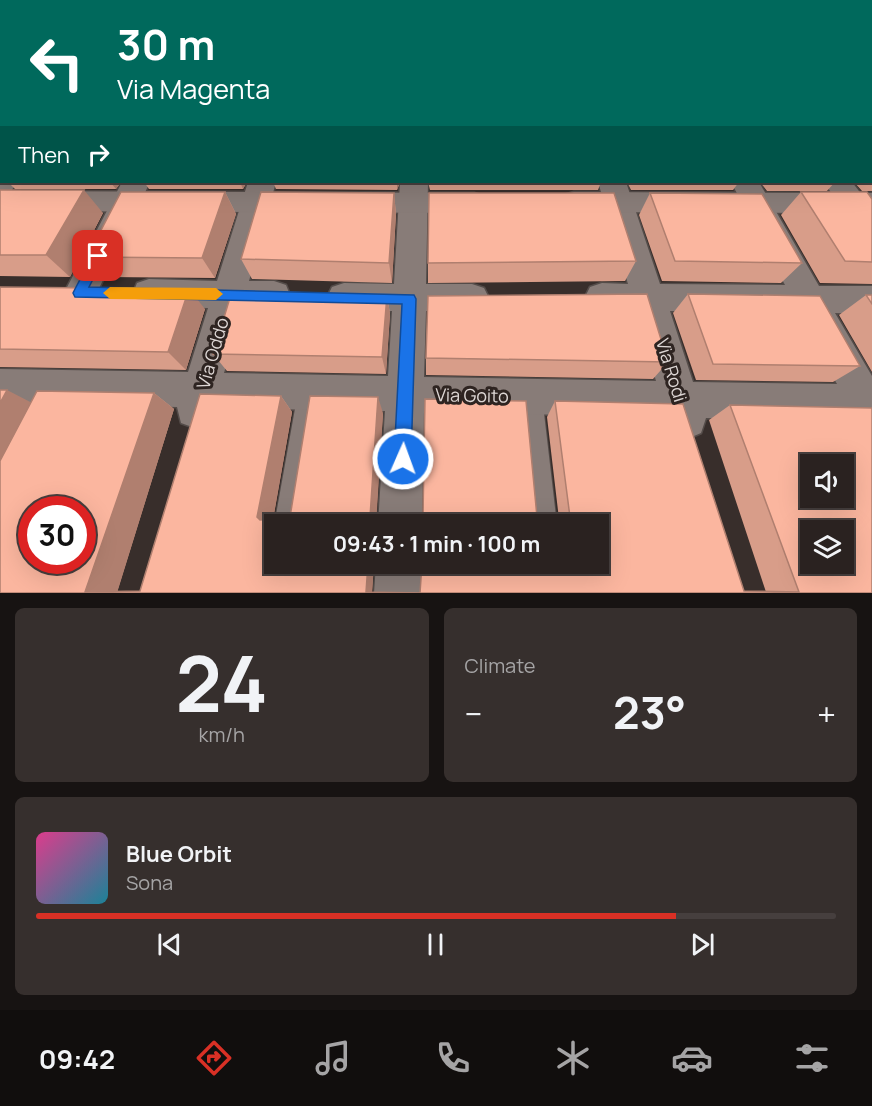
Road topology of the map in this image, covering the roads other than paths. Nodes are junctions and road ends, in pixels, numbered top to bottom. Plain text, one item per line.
1 (131, 192) edge
2 (258, 192) edge
3 (414, 192) edge
4 (616, 192) edge
5 (750, 192) edge
6 (854, 195) edge
7 (0, 201) edge
8 (550, 202) edge
9 (505, 203) edge
10 (872, 231) edge
11 (46, 293) edge
12 (80, 293) junction
13 (230, 294) junction
14 (570, 297) edge
15 (650, 297) junction
16 (501, 298) edge
17 (409, 299) junction
18 (808, 299) junction
19 (872, 300) edge
20 (0, 386) edge
21 (202, 390) junction
22 (309, 392) junction
23 (405, 394) junction
24 (531, 396) junction
25 (681, 399) junction
26 (870, 406) edge
27 (185, 446) edge
28 (699, 456) edge
29 (289, 514) edge
30 (400, 514) edge
31 (543, 514) edge
32 (399, 574) edge
33 (398, 593) edge

1 - 2 street
1 - 7 street
1 - 12 street
2 - 3 street
2 - 13 street, Via Oddo
3 - 9 street
3 - 17 street
4 - 5 street
4 - 8 street
4 - 15 street, Via Rodi
5 - 6 street
5 - 18 street
6 - 10 street
11 - 12 street
12 - 13 street
13 - 17 street
13 - 21 street, Via Oddo
14 - 15 street
15 - 18 street
15 - 25 street, Via Rodi
16 - 17 street
17 - 23 street
18 - 19 street
18 - 26 street
20 - 21 street, Via Goito
21 - 22 street, Via Goito
21 - 27 street, Via Oddo
22 - 23 street, Via Goito
22 - 29 lane
23 - 24 street, Via Goito
23 - 30 street
24 - 25 street, Via Goito
24 - 31 lane
25 - 26 street, Via Goito
25 - 28 street, Via Rodi
32 - 33 street

